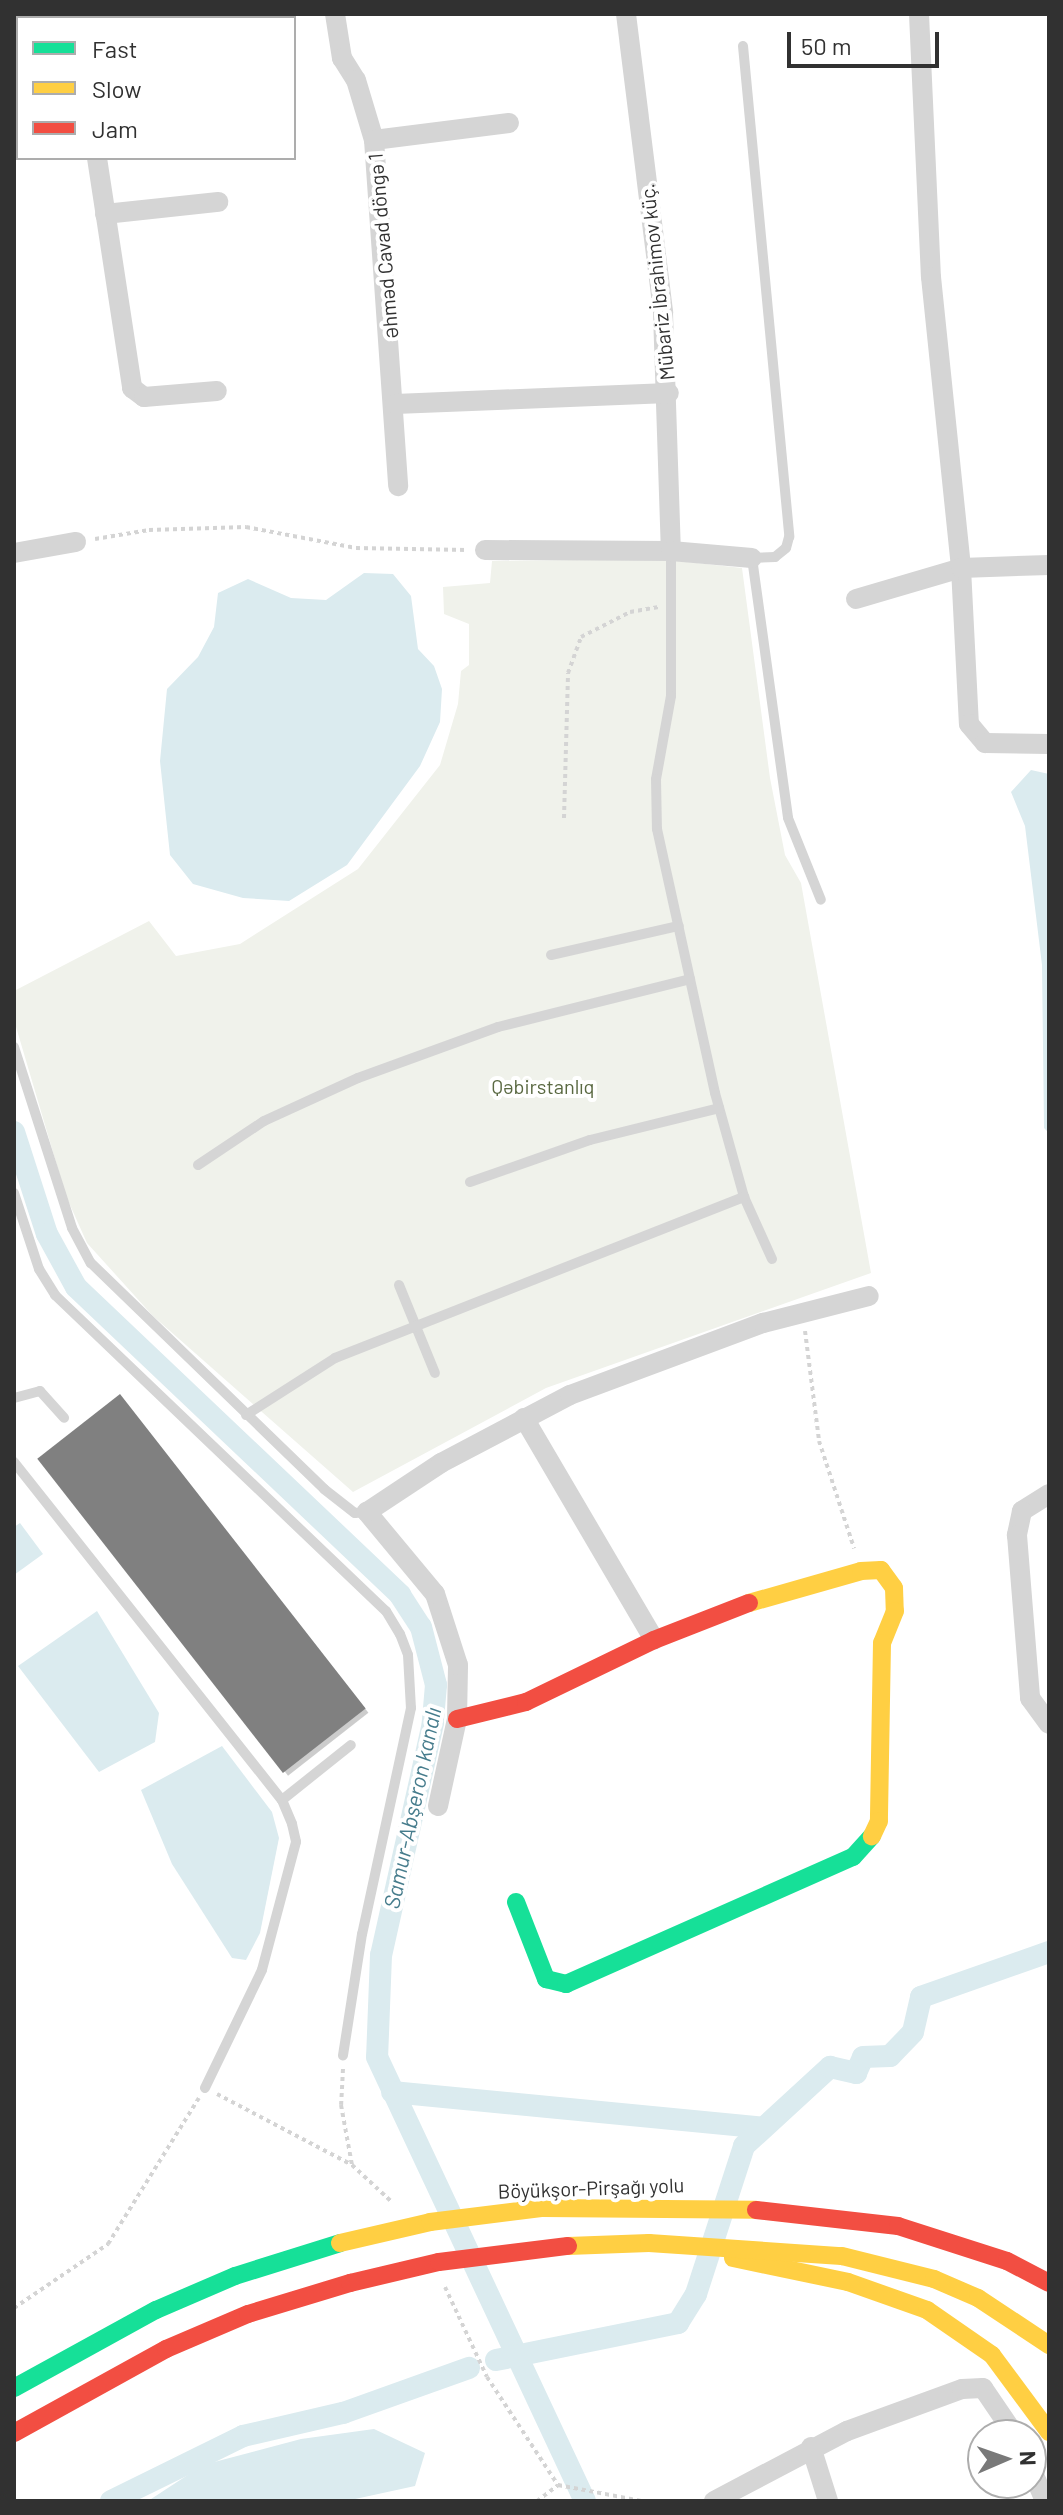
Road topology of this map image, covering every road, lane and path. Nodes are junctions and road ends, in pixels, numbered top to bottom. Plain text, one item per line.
1 (335, 14) edge
2 (626, 14) edge
3 (919, 14) edge
4 (743, 46) dead end
5 (509, 123) dead end
6 (374, 140) junction
7 (97, 160) edge
8 (218, 202) dead end
9 (105, 214) junction
10 (217, 391) dead end
11 (669, 393) junction
12 (395, 404) junction
13 (398, 486) dead end
14 (76, 542) joint
15 (485, 550) joint
16 (671, 551) junction
17 (14, 553) edge
18 (752, 558) junction
19 (1049, 565) edge
20 (961, 568) junction
21 (856, 599) dead end
22 (670, 605) junction
23 (1049, 744) edge
24 (564, 818) dead end
25 (821, 900) dead end
26 (679, 926) junction
27 (551, 955) dead end
28 (690, 979) junction
29 (14, 1047) edge
30 (719, 1108) junction
31 (198, 1165) dead end
32 (470, 1182) dead end
33 (14, 1193) edge
34 (744, 1197) junction
35 (772, 1259) dead end
36 (399, 1285) dead end
37 (869, 1296) dead end
38 (803, 1313) junction
39 (416, 1329) junction
40 (435, 1373) dead end
41 (14, 1398) edge
42 (246, 1415) junction
43 (64, 1418) dead end
44 (524, 1418) junction
45 (14, 1462) edge
46 (1049, 1494) edge
47 (367, 1512) junction
48 (861, 1571) junction
49 (654, 1640) junction
50 (457, 1719) junction
51 (1049, 1724) edge
52 (351, 1745) dead end
53 (282, 1800) junction
54 (438, 1806) dead end
55 (516, 1902) dead end
56 (343, 2056) joint
57 (205, 2088) joint
58 (352, 2165) dead end
59 (649, 2243) junction
60 (1049, 2283) edge
61 (14, 2308) edge
62 (1049, 2345) edge
63 (14, 2388) edge
64 (1004, 2419) edge
65 (1049, 2432) edge
66 (14, 2433) edge
67 (811, 2447) junction
68 (558, 2485) dead end
69 (537, 2501) edge
70 (714, 2501) edge
71 (828, 2501) edge

1 - 6 street, Əhməd Cavad döngə 1
2 - 11 street, Mübariz İbrahimov küç.
3 - 20 street
4 - 18 lane
5 - 6 street
6 - 12 street, Əhməd Cavad döngə 1
7 - 9 street
8 - 9 street
9 - 10 street
11 - 12 street
11 - 16 street, Mübariz İbrahimov küç.
12 - 13 street, Əhməd Cavad döngə 1
14 - 15 path
14 - 17 street
15 - 16 street
16 - 18 street
16 - 22 lane
18 - 25 lane
19 - 20 street
20 - 21 street
20 - 23 street
22 - 24 path
22 - 26 lane
26 - 27 lane
26 - 28 lane
28 - 30 lane
28 - 31 lane
29 - 42 lane
30 - 32 lane
30 - 34 lane
33 - 56 lane
34 - 35 lane
34 - 39 lane
36 - 39 lane
37 - 38 street
38 - 44 street
38 - 48 path
39 - 40 lane
39 - 42 lane
41 - 43 lane
42 - 47 lane
44 - 47 street
44 - 49 street
45 - 53 lane
46 - 51 street
47 - 50 street
48 - 49 main road
48 - 55 main road
49 - 50 main road
50 - 54 street
52 - 53 lane
53 - 57 lane
56 - 58 path
57 - 61 path
59 - 62 main road, bridge
59 - 65 main road, bridge
59 - 66 main road, bridge
60 - 63 main road, Böyükşor-Pirşağı yolu, bridge
64 - 67 street
67 - 70 street
67 - 71 street
68 - 69 path

